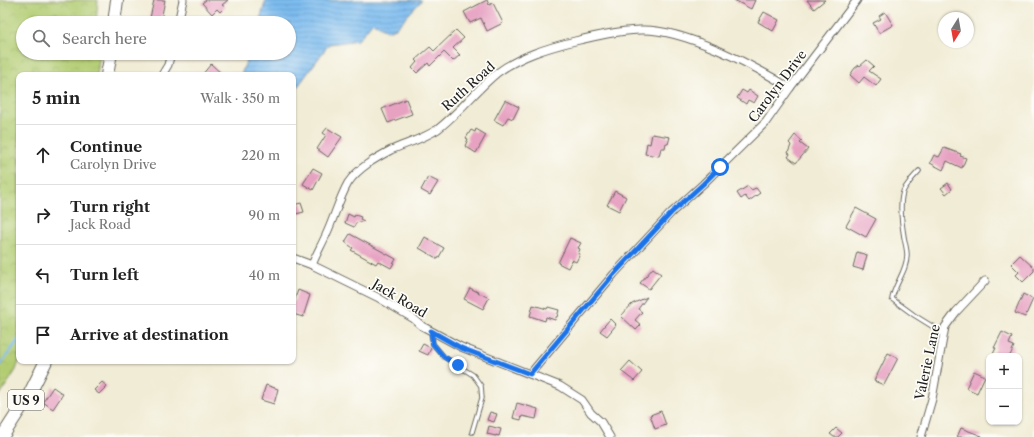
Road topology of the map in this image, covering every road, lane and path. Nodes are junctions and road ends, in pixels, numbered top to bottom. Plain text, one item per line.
1 (117, 0) edge
2 (183, 0) edge
3 (857, 0) edge
4 (115, 16) edge
5 (180, 16) edge
6 (109, 60) edge
7 (169, 60) edge
8 (107, 72) edge
9 (164, 72) edge
10 (790, 88) junction
11 (919, 171) dead end
12 (296, 259) edge
13 (312, 266) junction
14 (985, 281) dead end
15 (431, 331) junction
16 (943, 333) junction
17 (44, 364) edge
18 (530, 374) junction
19 (472, 432) dead end
20 (2, 437) edge
21 (610, 437) edge
22 (921, 437) edge

1 - 4 highway
2 - 5 street
3 - 10 street, Carolyn Drive
6 - 8 highway
7 - 9 street
10 - 13 street, Ruth Road
10 - 18 street, Carolyn Drive
11 - 16 lane
12 - 13 street, Jack Road
13 - 15 street, Jack Road
14 - 16 street, Valerie Lane
15 - 18 street, Jack Road
15 - 19 lane
16 - 22 street, Valerie Lane
17 - 20 highway, US 9
18 - 21 street, Jack Road

